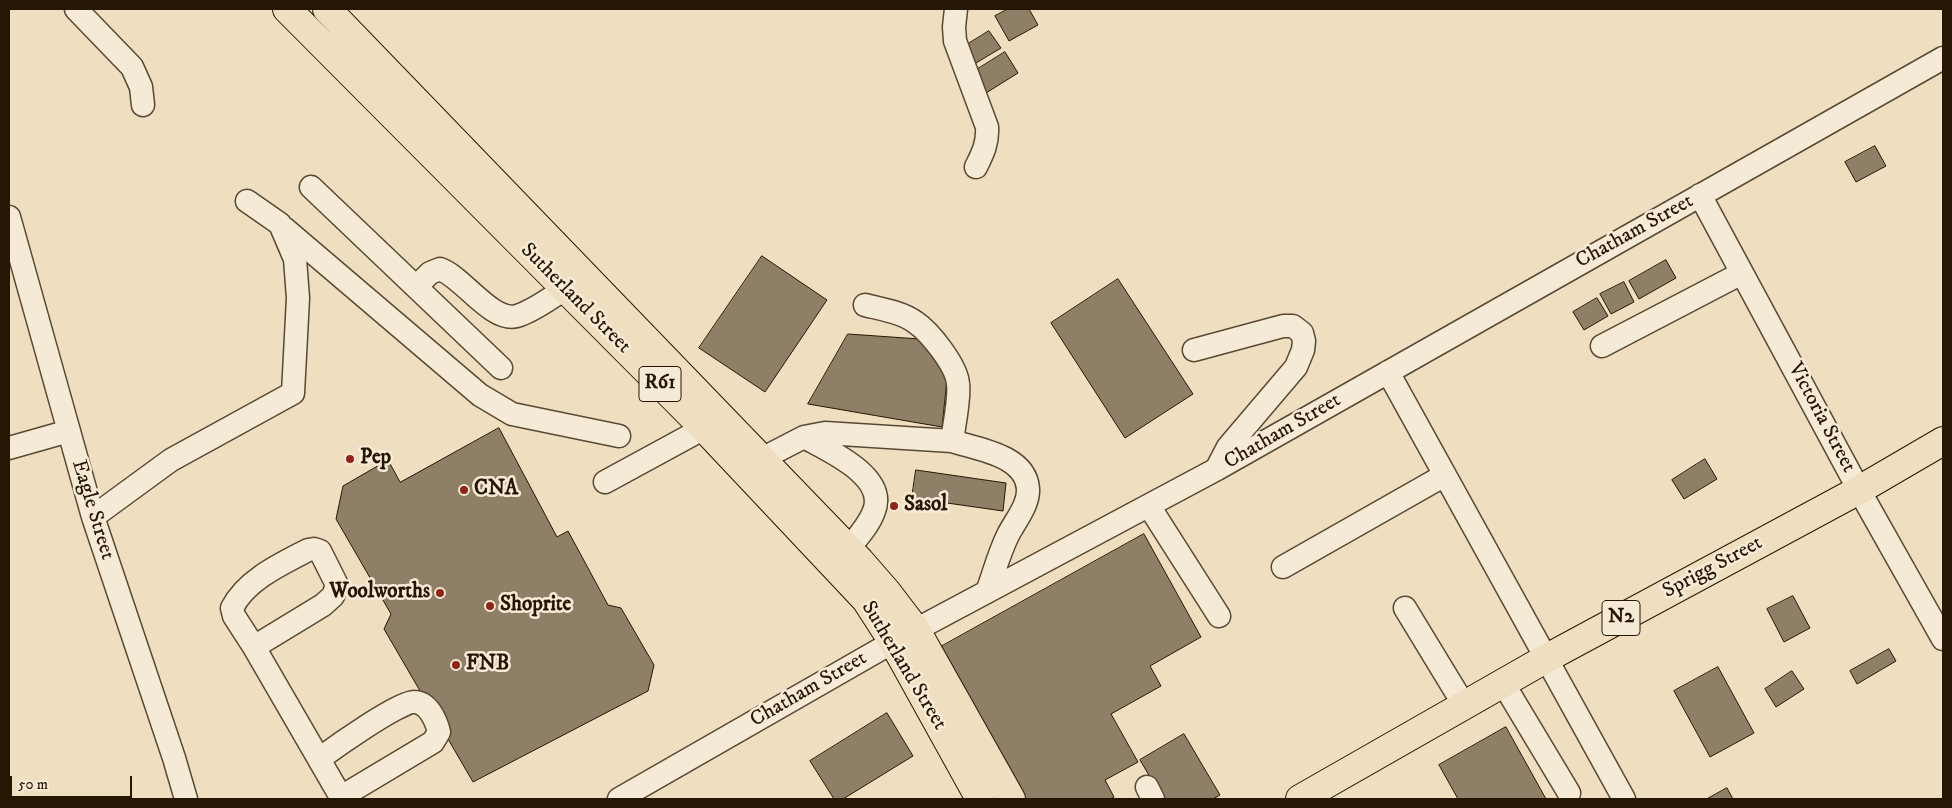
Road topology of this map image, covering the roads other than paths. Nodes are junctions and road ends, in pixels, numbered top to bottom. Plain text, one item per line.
1 (76, 9) edge
2 (287, 9) edge
3 (327, 9) edge
4 (956, 9) edge
5 (1943, 58) edge
6 (143, 105) dead end
7 (976, 167) dead end
8 (311, 187) dead end
9 (1700, 196) junction
10 (247, 201) dead end
11 (9, 217) edge
12 (280, 224) junction
13 (14, 259) edge
14 (1742, 273) junction
15 (416, 286) junction
16 (565, 289) junction
17 (865, 305) dead end
18 (1602, 346) dead end
19 (1194, 350) dead end
20 (501, 368) dead end
21 (1388, 372) junction
22 (713, 424) junction
23 (69, 431) junction
24 (618, 436) dead end
25 (804, 437) junction
26 (952, 441) junction
27 (1943, 441) edge
28 (9, 448) edge
29 (752, 464) junction
30 (1217, 469) junction
31 (1445, 475) junction
32 (605, 482) dead end
33 (1859, 490) junction
34 (1149, 506) junction
35 (93, 517) junction
36 (848, 549) junction
37 (1282, 567) dead end
38 (987, 592) junction
39 (1405, 608) dead end
40 (1219, 616) dead end
41 (904, 636) junction
42 (1943, 639) edge
43 (254, 647) junction
44 (1547, 658) junction
45 (1503, 683) junction
46 (1464, 705) junction
47 (319, 759) junction
48 (1569, 793) dead end
49 (342, 798) edge
50 (1306, 798) edge
51 (186, 799) edge
52 (619, 799) edge
53 (980, 799) edge
54 (1011, 799) edge
55 (1624, 799) edge

1 - 6 street
2 - 16 main road, Sutherland Street / R61
3 - 22 main road, Sutherland Street / R61
4 - 7 street
5 - 9 street, Chatham Street
8 - 15 street
9 - 14 street, Victoria Street
9 - 21 street, Chatham Street
10 - 12 street
11 - 13 street, Eagle Street
12 - 24 street
12 - 35 street
13 - 23 street, Eagle Street
14 - 18 street
14 - 33 street, Victoria Street
15 - 16 street
15 - 20 street
16 - 22 main road, Sutherland Street / R61
17 - 26 street
19 - 30 street
21 - 30 street, Chatham Street
21 - 31 street
22 - 29 main road, Sutherland Street / R61
22 - 32 street
23 - 28 street
23 - 35 street, Eagle Street
25 - 26 street
25 - 29 street
25 - 36 street
26 - 38 street
27 - 33 main road, Sprigg Street / N2
29 - 36 main road, Sutherland Street / R61
29 - 41 main road, Sutherland Street / R61
30 - 34 street, Chatham Street
31 - 37 street
31 - 44 street
33 - 42 street, Victoria Street
33 - 44 main road, Sprigg Street / N2
34 - 38 street, Chatham Street
34 - 40 street
35 - 51 street, Eagle Street
36 - 41 main road, Sutherland Street / R61
38 - 41 street, Chatham Street
39 - 46 street
41 - 52 street, Chatham Street
41 - 53 main road, Sutherland Street / R61
41 - 54 main road, Sutherland Street / R61
43 - 43 street
43 - 47 street
44 - 45 main road, Sprigg Street / N2
44 - 55 street
45 - 46 main road, Sprigg Street / N2
45 - 48 street
46 - 50 main road, Sprigg Street / N2
47 - 49 street
47 - 49 street

